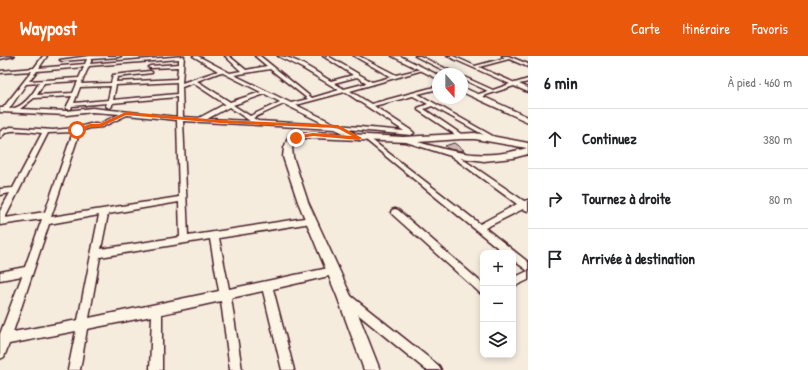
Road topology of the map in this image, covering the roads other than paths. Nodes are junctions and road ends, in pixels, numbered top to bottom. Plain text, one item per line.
1 (45, 56) edge
2 (119, 56) edge
3 (195, 56) edge
4 (227, 56) edge
5 (259, 56) edge
6 (280, 56) edge
7 (326, 56) edge
8 (356, 56) edge
9 (395, 56) edge
10 (417, 56) edge
11 (449, 56) edge
12 (503, 56) edge
13 (10, 57) edge
14 (91, 57) edge
15 (182, 57) edge
16 (63, 58) edge
17 (508, 58) junction
18 (2, 60) edge
19 (151, 61) junction
20 (111, 64) junction
21 (88, 65) junction
22 (180, 65) junction
23 (528, 66) edge
24 (271, 67) junction
25 (476, 67) junction
26 (56, 68) junction
27 (442, 68) edge
28 (35, 69) junction
29 (150, 70) junction
30 (421, 70) junction
31 (222, 71) junction
32 (0, 72) edge
33 (245, 72) junction
34 (229, 75) junction
35 (356, 75) junction
36 (432, 75) edge
37 (394, 76) junction
38 (82, 79) junction
39 (179, 80) junction
40 (468, 80) edge
41 (528, 80) edge
42 (42, 82) junction
43 (148, 82) junction
44 (194, 82) junction
45 (25, 83) junction
46 (330, 83) junction
47 (371, 83) junction
48 (515, 84) junction
49 (113, 85) junction
50 (79, 86) junction
51 (179, 86) junction
52 (432, 89) edge
53 (344, 90) junction
54 (528, 90) edge
55 (492, 91) junction
56 (468, 92) edge
57 (264, 93) junction
58 (75, 94) junction
59 (414, 94) junction
60 (180, 95) junction
61 (478, 96) junction
62 (33, 97) junction
63 (311, 99) junction
64 (110, 102) junction
65 (284, 102) junction
66 (230, 104) junction
67 (432, 104) junction
68 (70, 105) junction
69 (291, 105) junction
70 (370, 106) junction
71 (2, 110) edge
72 (16, 110) junction
73 (107, 110) junction
74 (67, 113) junction
75 (126, 113) junction
76 (316, 117) junction
77 (181, 118) junction
78 (249, 118) junction
79 (200, 120) junction
80 (528, 120) edge
81 (257, 123) junction
82 (310, 125) junction
83 (338, 127) junction
84 (77, 130) junction
85 (46, 132) junction
86 (411, 133) junction
87 (0, 136) edge
88 (461, 136) junction
89 (364, 138) junction
90 (422, 139) junction
91 (495, 139) junction
92 (403, 140) junction
93 (527, 151) edge
94 (453, 155) junction
95 (15, 190) junction
96 (0, 192) edge
97 (182, 200) junction
98 (526, 205) edge
99 (104, 212) junction
100 (395, 212) dead end
101 (47, 218) junction
102 (0, 220) edge
103 (311, 220) junction
104 (478, 228) junction
105 (214, 236) junction
106 (184, 241) junction
107 (506, 250) edge
108 (96, 254) junction
109 (516, 257) edge
110 (528, 267) edge
111 (28, 270) junction
112 (333, 271) junction
113 (528, 275) edge
114 (0, 276) edge
115 (516, 281) edge
116 (268, 286) junction
117 (480, 287) edge
118 (225, 295) junction
119 (344, 296) junction
120 (157, 310) junction
121 (83, 323) junction
122 (3, 339) edge
123 (0, 353) edge
124 (74, 370) edge
125 (156, 370) edge
126 (236, 370) edge
127 (288, 370) edge
128 (372, 370) edge
129 (435, 370) edge

1 - 28 street
2 - 14 street
2 - 20 street
3 - 31 street
4 - 33 street
5 - 24 street
6 - 46 street
7 - 35 street
8 - 37 street
9 - 30 street
10 - 27 street
11 - 25 street
12 - 17 street
13 - 18 street
14 - 16 street
14 - 21 street
15 - 19 street
15 - 22 street
16 - 26 street
17 - 23 street
17 - 25 street
19 - 20 street
19 - 29 street
20 - 21 street
21 - 26 street
21 - 38 street
22 - 29 street
22 - 39 street
24 - 33 street
24 - 63 street
25 - 48 street
26 - 28 street
28 - 32 street
28 - 45 street
29 - 43 street
29 - 49 street
30 - 36 street
30 - 37 street
31 - 34 street
31 - 44 street
33 - 34 street
34 - 57 street
35 - 46 street
35 - 47 street
37 - 47 street
38 - 42 street
38 - 50 street
39 - 43 street
39 - 51 street
40 - 55 street
41 - 48 street
42 - 45 street
42 - 62 street
43 - 49 street
44 - 51 street
44 - 66 street
45 - 71 street
46 - 53 street
47 - 53 street
48 - 54 street
48 - 55 street
49 - 50 street
49 - 64 street
50 - 58 street
51 - 60 street
52 - 59 street
53 - 63 street
53 - 70 street
55 - 61 street
56 - 61 street
57 - 65 street
57 - 66 street
58 - 62 street
58 - 68 street
59 - 67 street
59 - 70 street
60 - 64 street
60 - 77 street
61 - 80 street
62 - 72 street
63 - 69 street
64 - 68 street
64 - 73 street
65 - 69 street
65 - 78 street
66 - 78 street
66 - 79 street
67 - 88 street
67 - 91 street
68 - 74 street
69 - 76 street
70 - 86 street
71 - 72 street
72 - 74 street
73 - 74 street
73 - 75 street
75 - 77 street
75 - 84 street
76 - 82 street
76 - 83 street
77 - 79 street
77 - 97 street
78 - 81 street
79 - 81 street
81 - 82 street
82 - 83 street
83 - 86 street
83 - 89 street
84 - 85 street
84 - 101 street
85 - 87 street
85 - 95 street
86 - 90 street
88 - 90 street
88 - 91 street
89 - 92 street
89 - 103 street
89 - 104 street
90 - 92 street
91 - 93 street
92 - 94 street
93 - 94 street
94 - 98 street
95 - 96 street
95 - 102 street
97 - 99 street
97 - 106 street
98 - 104 street
99 - 101 street
99 - 108 street
100 - 117 street
101 - 102 street
101 - 111 street
103 - 105 street
103 - 112 street
104 - 107 street
105 - 106 street
105 - 118 street
106 - 108 street
108 - 121 street
109 - 110 street
111 - 114 street
111 - 122 street
112 - 116 street
112 - 119 street
113 - 115 street
116 - 118 street
116 - 127 street
118 - 120 street
118 - 126 street
119 - 128 street
119 - 129 street
120 - 121 street
120 - 125 street
121 - 122 street
121 - 124 street
122 - 123 street

